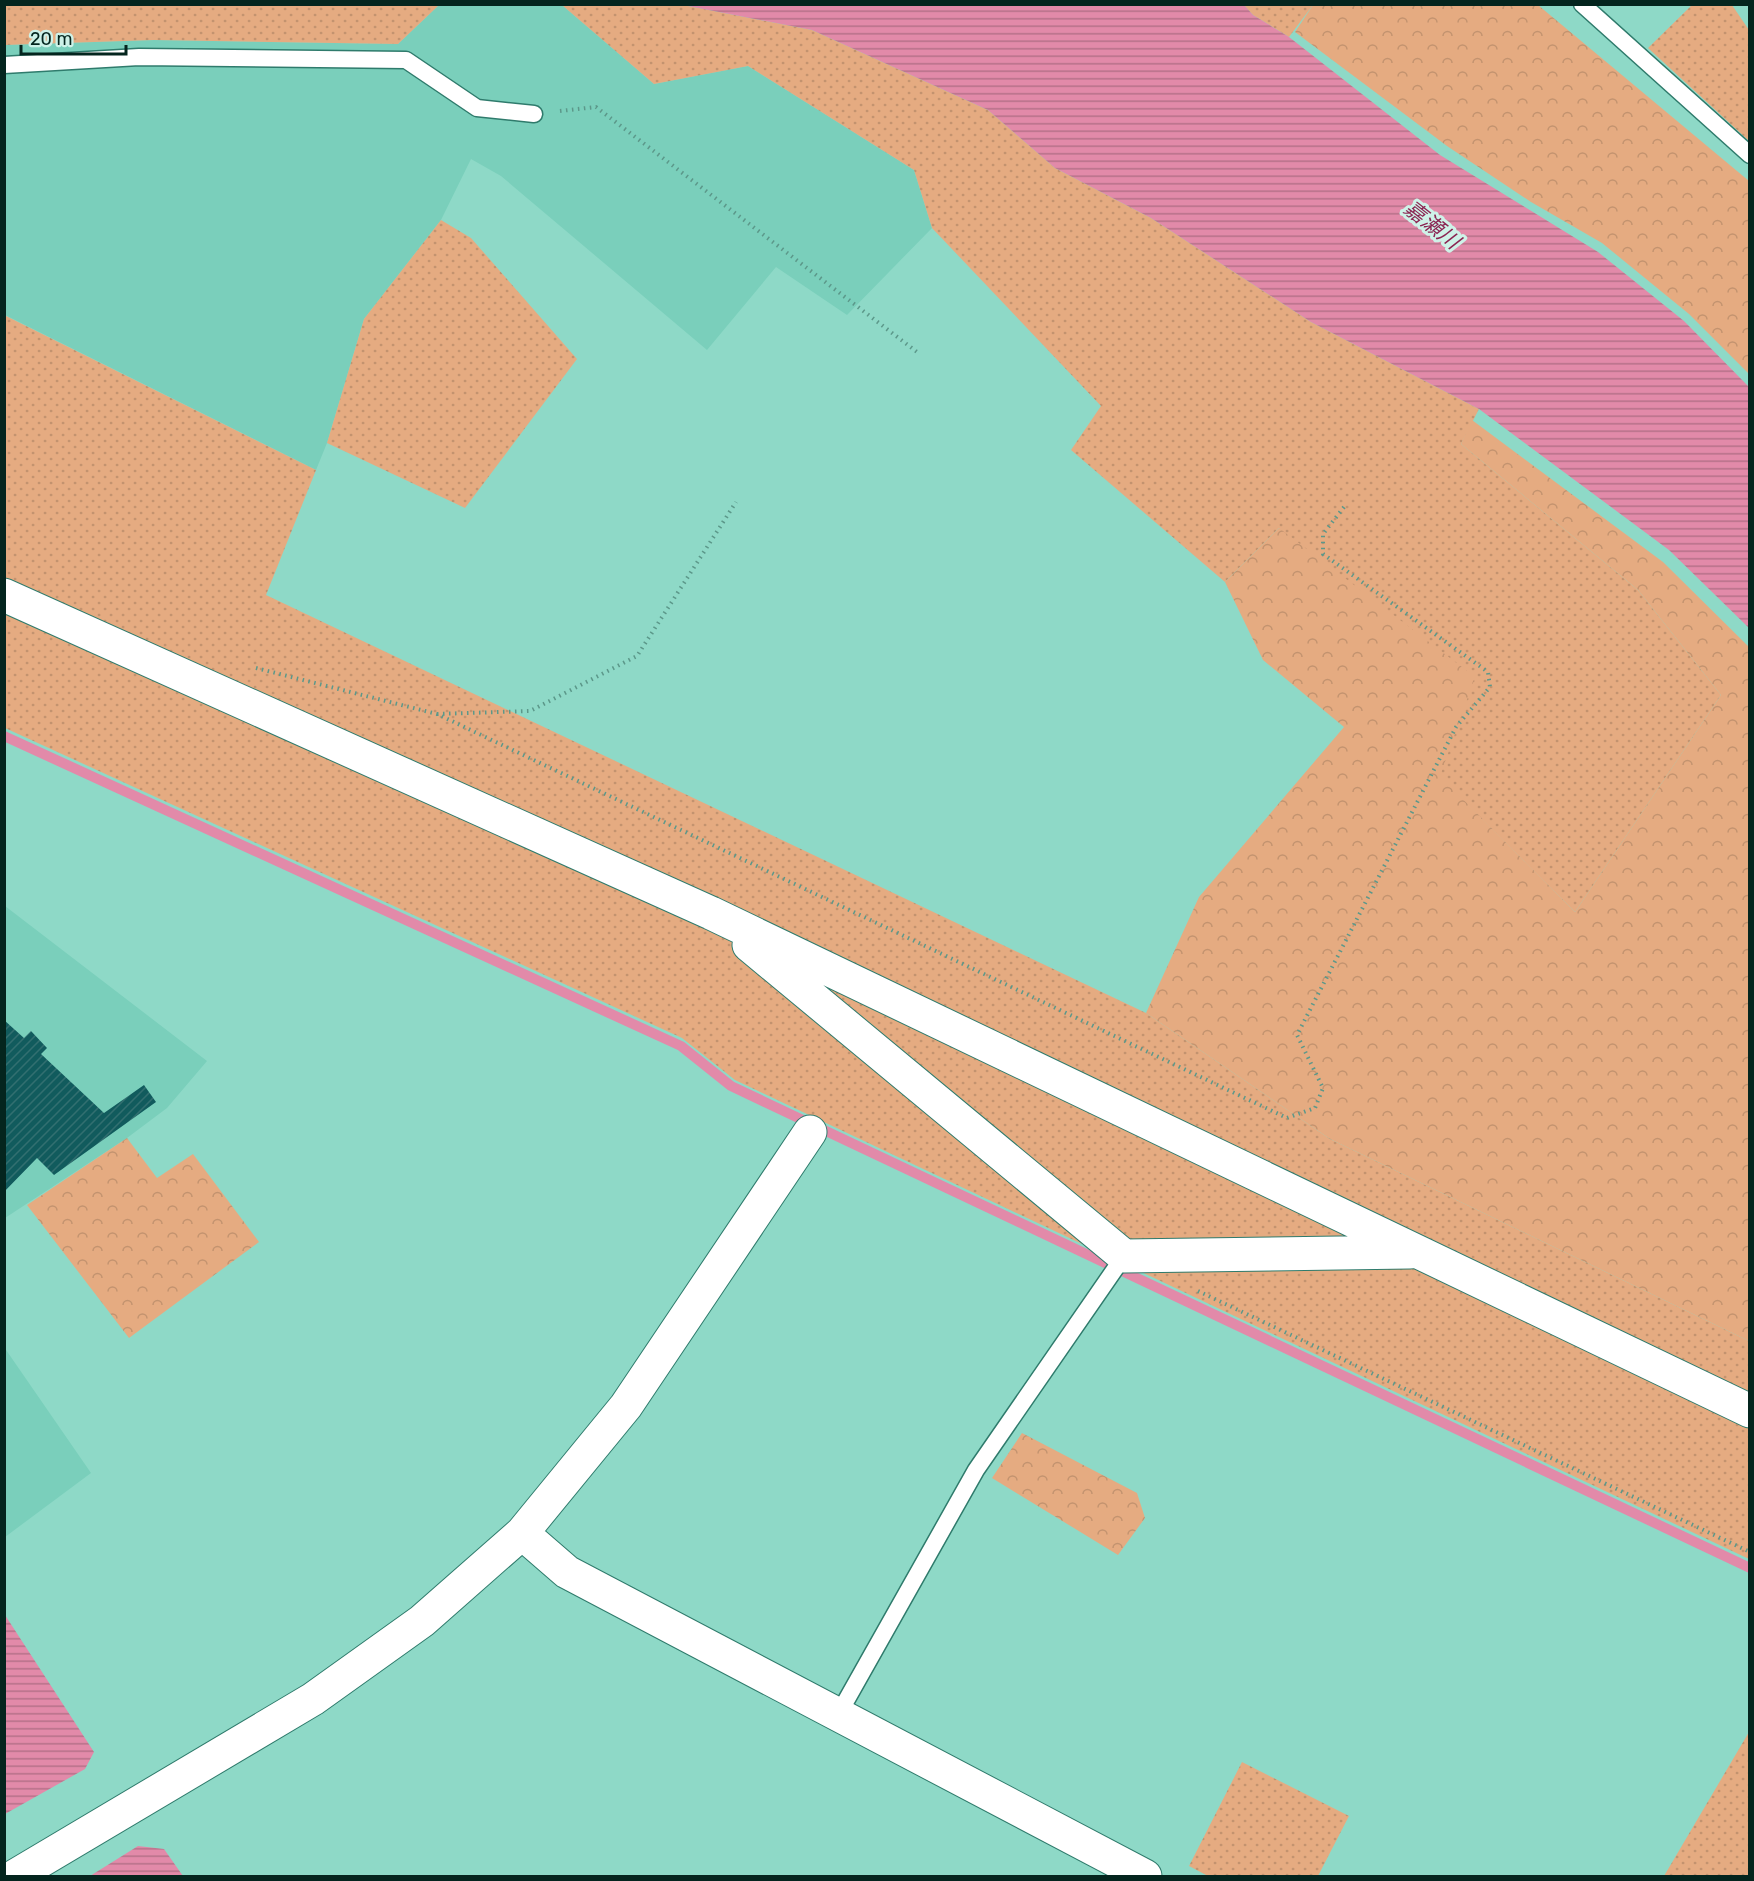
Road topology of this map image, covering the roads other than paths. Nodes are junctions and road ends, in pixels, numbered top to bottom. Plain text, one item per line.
1 (1582, 4) edge
2 (4, 65) edge
3 (534, 114) road end
4 (1749, 155) edge
5 (4, 595) edge
6 (4, 603) edge
7 (38, 611) junction
8 (711, 913) junction
9 (810, 1132) dead end
10 (1418, 1252) junction
11 (1116, 1267) junction
12 (1749, 1411) edge
13 (522, 1533) junction
14 (838, 1715) junction
15 (15, 1876) edge
16 (1144, 1876) edge

1 - 4 lane
2 - 3 lane
5 - 7 street
6 - 7 street
7 - 8 street
8 - 10 street
8 - 11 street
9 - 13 street
10 - 11 street
10 - 12 street
11 - 14 lane
13 - 14 street
13 - 15 street
14 - 16 street

